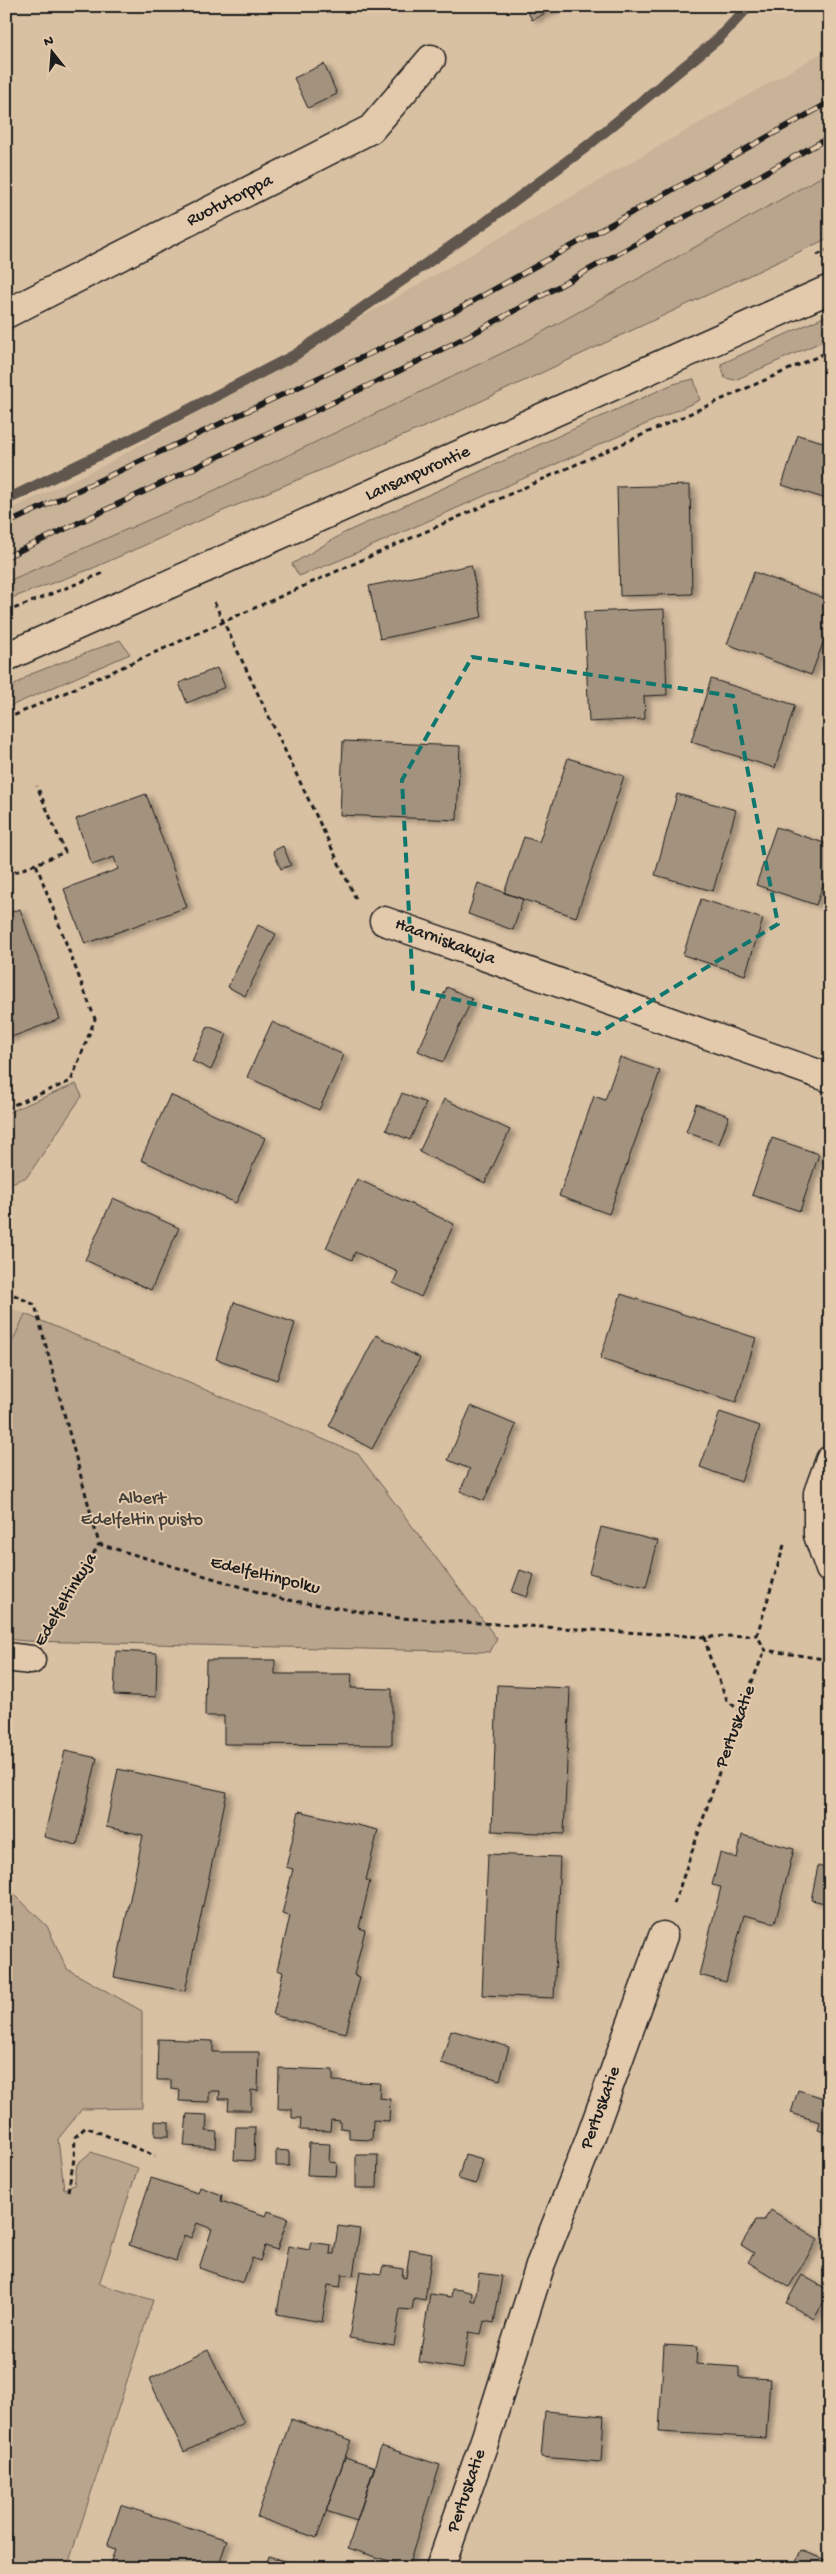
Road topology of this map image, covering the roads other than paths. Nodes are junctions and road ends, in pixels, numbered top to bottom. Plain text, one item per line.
1 (431, 59) dead end
2 (830, 289) edge
3 (6, 314) edge
4 (6, 657) edge
5 (384, 921) road end
6 (830, 1078) edge
7 (830, 1460) edge
8 (830, 1569) edge
9 (663, 1936) road end
10 (440, 2568) edge

1 - 3 street, Ruotutorppa
2 - 4 street, Lansanpurontie
5 - 6 street, Haarniskakuja
7 - 8 street
9 - 10 street, Pertuskatie

